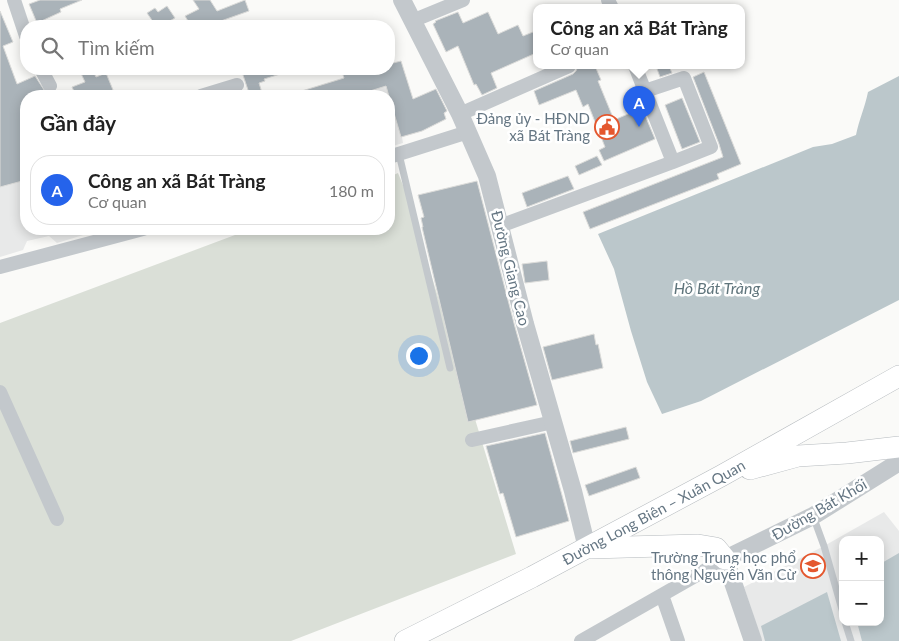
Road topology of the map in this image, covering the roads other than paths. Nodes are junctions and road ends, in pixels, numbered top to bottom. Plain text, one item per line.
1 (14, 0) edge
2 (402, 0) edge
3 (463, 0) edge
4 (21, 20) edge
5 (412, 21) junction
6 (562, 69) edge
7 (636, 69) edge
8 (44, 75) edge
9 (237, 85) dead end
10 (50, 86) dead end
11 (220, 90) edge
12 (645, 91) junction
13 (460, 114) junction
14 (468, 132) junction
15 (395, 155) edge
16 (395, 159) edge
17 (672, 162) junction
18 (500, 226) junction
19 (120, 235) edge
20 (0, 267) edge
21 (450, 368) dead end
22 (899, 376) edge
23 (0, 392) edge
24 (553, 422) junction
25 (472, 440) dead end
26 (899, 447) edge
27 (899, 462) edge
28 (721, 476) junction
29 (813, 516) junction
30 (57, 519) dead end
31 (587, 548) junction
32 (725, 559) junction
33 (662, 595) junction
34 (839, 599) edge
35 (436, 625) junction
36 (846, 626) edge
37 (405, 641) edge
38 (418, 641) edge
39 (581, 641) edge
40 (678, 641) edge
41 (753, 641) edge
42 (851, 641) edge

1 - 4 street
2 - 5 street, Đường Giang Cao
3 - 5 street
5 - 13 street, Đường Giang Cao
6 - 13 street
7 - 12 street
8 - 10 street
9 - 11 street
12 - 17 street
12 - 17 street
13 - 14 street, Đường Giang Cao
14 - 15 street
14 - 18 street, Đường Giang Cao
16 - 21 lane
17 - 18 street
18 - 24 street, Đường Giang Cao
19 - 20 street
22 - 28 main road, Đường Long Biên – Xuân Quan
23 - 30 street
24 - 25 street
24 - 31 street, Đường Giang Cao
26 - 28 main road
27 - 29 street, Đường Bát Khối
28 - 31 main road, Đường Long Biên – Xuân Quan
29 - 32 street, Đường Bát Khối
29 - 34 lane
31 - 32 main road
31 - 35 main road, Đường Long Biên – Xuân Quan
32 - 33 street, Đường Bát Khối
32 - 41 street
33 - 39 street, Đường Bát Khối
33 - 40 street
35 - 37 main road, Đường Long Biên – Xuân Quan
35 - 38 main road
36 - 42 lane

